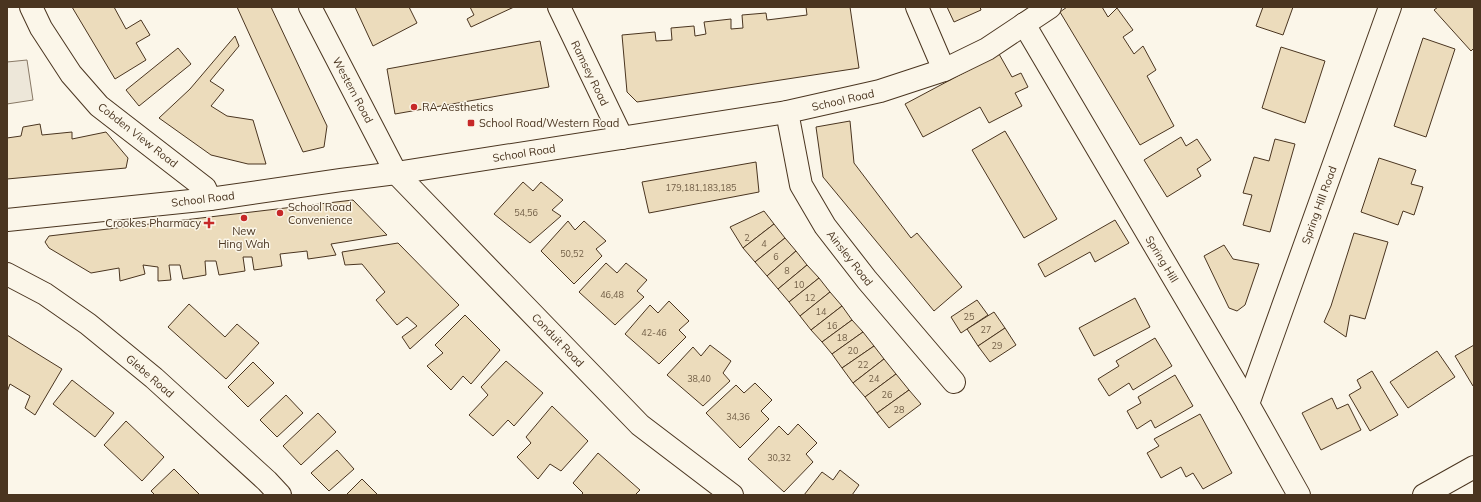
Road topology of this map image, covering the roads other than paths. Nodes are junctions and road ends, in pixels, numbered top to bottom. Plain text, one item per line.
1 (31, 7) edge
2 (310, 7) edge
3 (559, 7) edge
4 (917, 7) edge
5 (1050, 7) edge
6 (1390, 7) edge
7 (1024, 24) junction
8 (944, 70) junction
9 (787, 112) junction
10 (622, 138) junction
11 (396, 173) junction
12 (210, 199) junction
13 (7, 220) edge
14 (7, 274) edge
15 (954, 382) dead end
16 (1248, 404) junction
17 (1474, 468) edge
18 (280, 495) edge
19 (732, 495) edge
20 (1299, 495) edge
21 (1424, 495) edge

1 - 12 street, Cobden View Road
2 - 11 street, Western Road
3 - 10 street, Ramsey Road
4 - 8 street
5 - 7 street, School Road
6 - 16 street, Spring Hill Road
7 - 8 street, School Road
7 - 16 street, Spring Hill
8 - 9 street, School Road
9 - 10 street, School Road
9 - 15 street, Ainsley Road
10 - 11 street, School Road
11 - 12 street, School Road
11 - 19 street, Conduit Road
12 - 13 street, School Road
14 - 18 street, Glebe Road
16 - 20 street, Spring Hill
17 - 21 street

